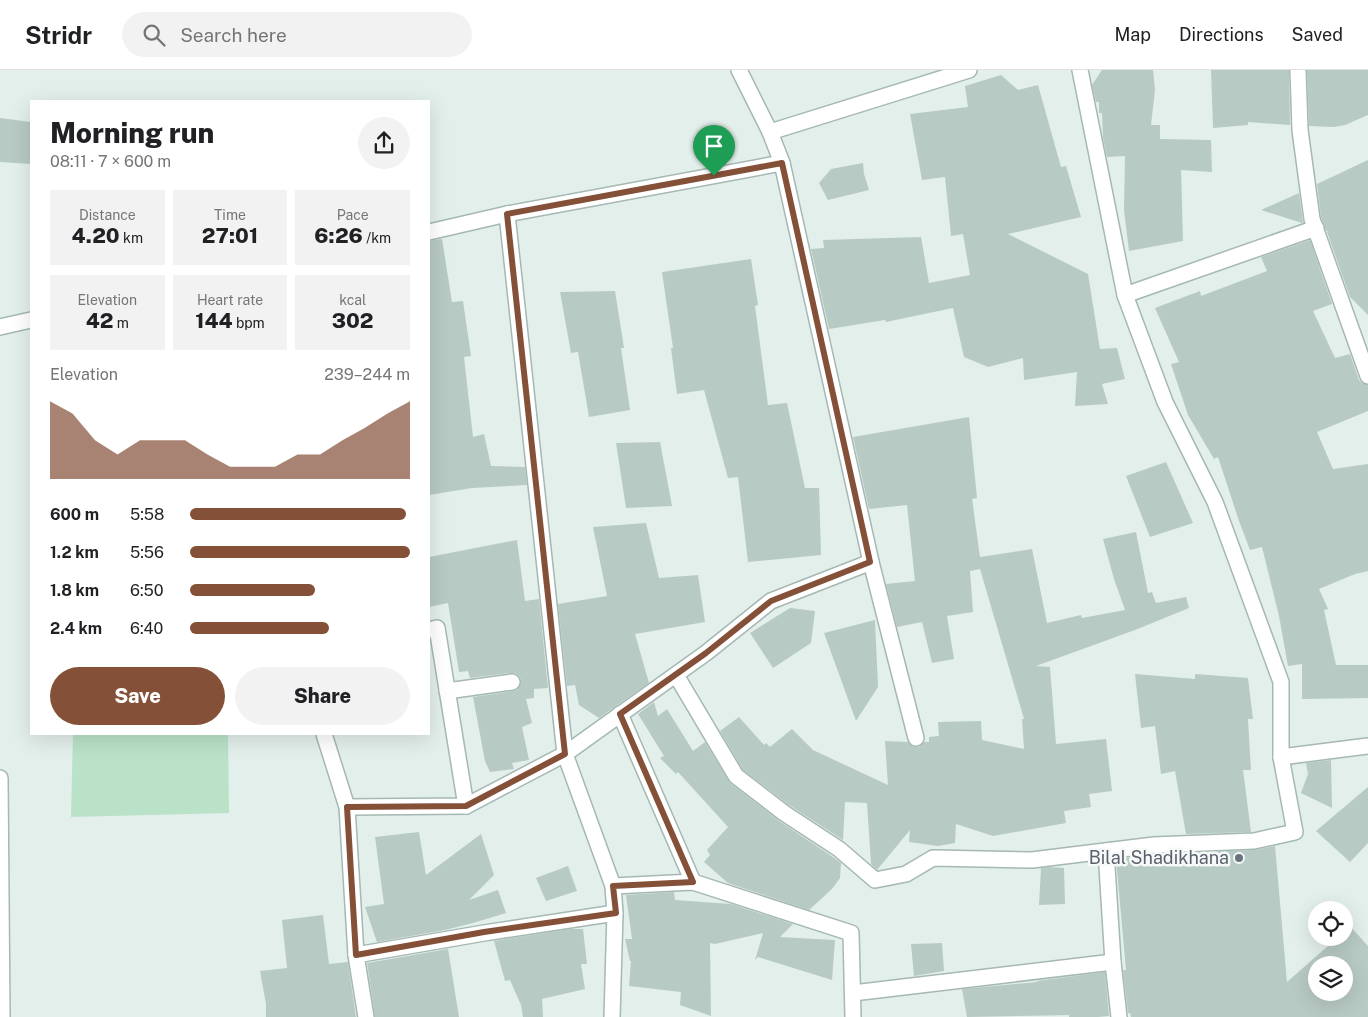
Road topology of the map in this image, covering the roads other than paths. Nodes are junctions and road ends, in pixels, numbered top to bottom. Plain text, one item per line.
1 (739, 70) edge
2 (969, 70) edge
3 (1080, 70) edge
4 (1298, 70) edge
5 (770, 132) junction
6 (782, 163) junction
7 (507, 214) junction
8 (1316, 228) junction
9 (430, 232) edge
10 (1125, 295) junction
11 (30, 320) edge
12 (0, 327) edge
13 (1368, 376) edge
14 (870, 562) junction
15 (430, 630) edge
16 (676, 675) junction
17 (512, 682) dead end
18 (447, 691) junction
19 (620, 714) junction
20 (324, 735) edge
21 (916, 738) dead end
22 (1368, 746) edge
23 (565, 754) junction
24 (1281, 758) junction
25 (0, 778) edge
26 (466, 806) junction
27 (347, 807) junction
28 (1106, 851) junction
29 (693, 882) junction
30 (613, 886) junction
31 (616, 913) junction
32 (356, 955) junction
33 (1113, 962) junction
34 (853, 993) junction
35 (2, 1017) edge
36 (366, 1017) edge
37 (612, 1017) edge
38 (853, 1017) edge
39 (1120, 1017) edge

1 - 5 street
2 - 5 street
3 - 10 street
4 - 8 street
5 - 6 street
6 - 7 street
6 - 14 street
7 - 9 street
7 - 23 street
8 - 10 street
8 - 13 street
10 - 24 street
11 - 12 street
14 - 16 street
14 - 21 street
15 - 18 street
16 - 19 street
16 - 28 street
17 - 18 street
18 - 26 street
19 - 23 street
19 - 29 street
20 - 27 street
22 - 24 street
23 - 26 street
23 - 30 street
24 - 28 street
25 - 35 street
26 - 27 street
27 - 32 street
28 - 33 street
29 - 30 street
29 - 34 street
30 - 31 street
31 - 32 street
31 - 37 street
32 - 36 street
33 - 34 street
33 - 39 street
34 - 38 street

